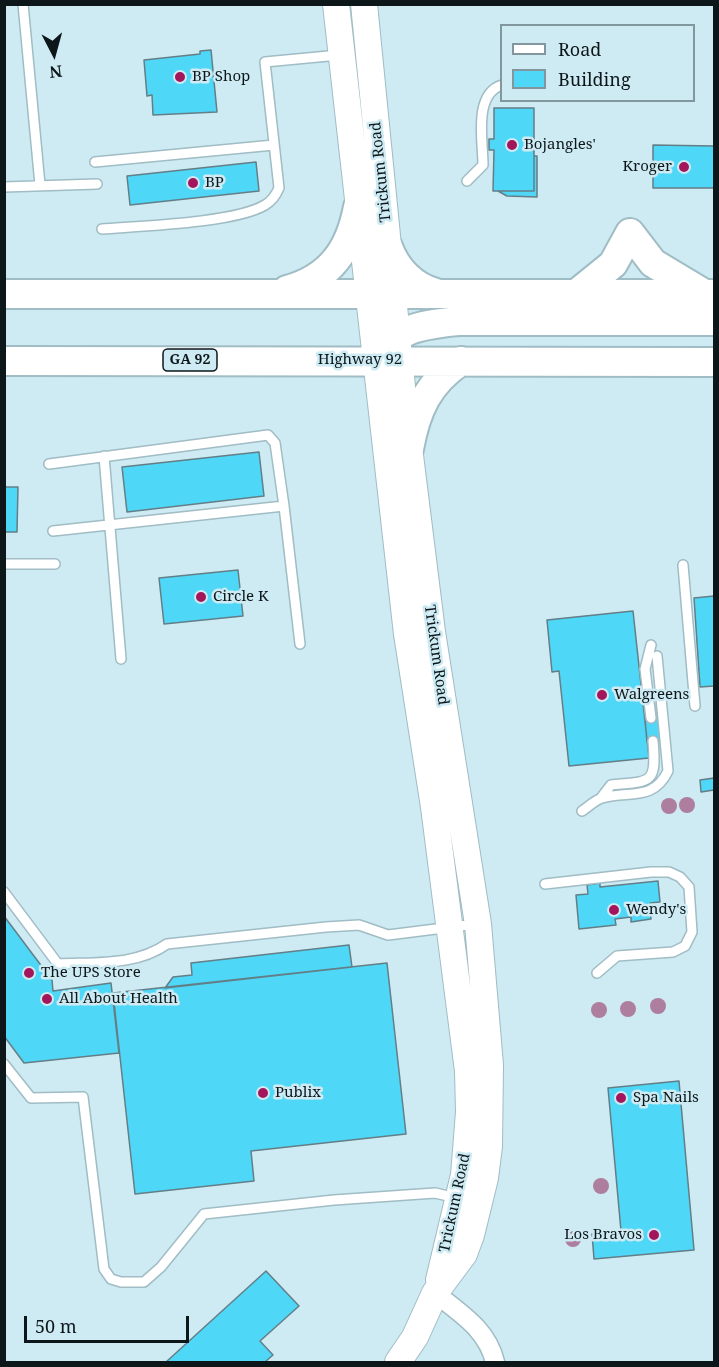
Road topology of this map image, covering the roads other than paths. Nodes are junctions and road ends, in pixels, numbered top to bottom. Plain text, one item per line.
1 (23, 4) edge
2 (336, 4) edge
3 (364, 4) edge
4 (342, 54) junction
5 (500, 85) edge
6 (274, 145) junction
7 (95, 162) dead end
8 (467, 181) dead end
9 (40, 184) junction
10 (98, 184) dead end
11 (4, 187) edge
12 (358, 207) junction
13 (102, 229) dead end
14 (388, 247) junction
15 (4, 294) edge
16 (273, 294) junction
17 (380, 294) junction
18 (438, 294) junction
19 (576, 294) junction
20 (710, 294) edge
21 (714, 321) edge
22 (390, 352) junction
23 (4, 361) edge
24 (461, 361) junction
25 (714, 362) edge
26 (409, 449) junction
27 (104, 456) junction
28 (49, 464) dead end
29 (284, 506) junction
30 (109, 526) junction
31 (53, 531) dead end
32 (4, 564) edge
33 (55, 564) dead end
34 (683, 565) dead end
35 (300, 644) dead end
36 (651, 645) dead end
37 (657, 656) dead end
38 (120, 659) dead end
39 (694, 706) dead end
40 (651, 718) dead end
41 (653, 741) dead end
42 (601, 798) junction
43 (582, 811) dead end
44 (545, 884) dead end
45 (4, 892) edge
46 (478, 924) junction
47 (451, 928) junction
48 (597, 973) dead end
49 (4, 1064) edge
50 (460, 1198) junction
51 (435, 1293) junction
52 (398, 1362) edge
53 (495, 1362) edge

1 - 9 lane
2 - 4 street, Trickum Road
3 - 14 street, Trickum Road
4 - 6 lane
4 - 12 street, Trickum Road
5 - 8 lane
6 - 7 lane
6 - 13 lane
9 - 10 lane
9 - 11 lane
12 - 16 main road
12 - 17 street, Trickum Road
14 - 17 street, Trickum Road
14 - 18 main road
15 - 16 main road
16 - 17 main road
17 - 18 main road
17 - 22 street, Trickum Road
18 - 19 main road
19 - 20 main road
19 - 20 main road
21 - 22 main road
22 - 23 main road, Highway 92 / GA 92
22 - 24 main road, Highway 92 / GA 92
22 - 26 street, Trickum Road
22 - 47 street, Trickum Road
24 - 25 main road, Highway 92 / GA 92
24 - 26 main road
26 - 46 street, Trickum Road
27 - 28 lane
27 - 29 lane
27 - 30 lane
29 - 30 lane
29 - 35 lane
30 - 31 lane
30 - 38 lane
32 - 33 lane
34 - 39 lane
36 - 40 lane
37 - 42 lane
41 - 42 lane
42 - 43 lane
44 - 48 lane
45 - 47 lane
46 - 47 lane
46 - 51 street, Trickum Road
47 - 50 street, Trickum Road
49 - 50 lane
50 - 51 street, Trickum Road
51 - 52 street, Trickum Road
51 - 53 street

